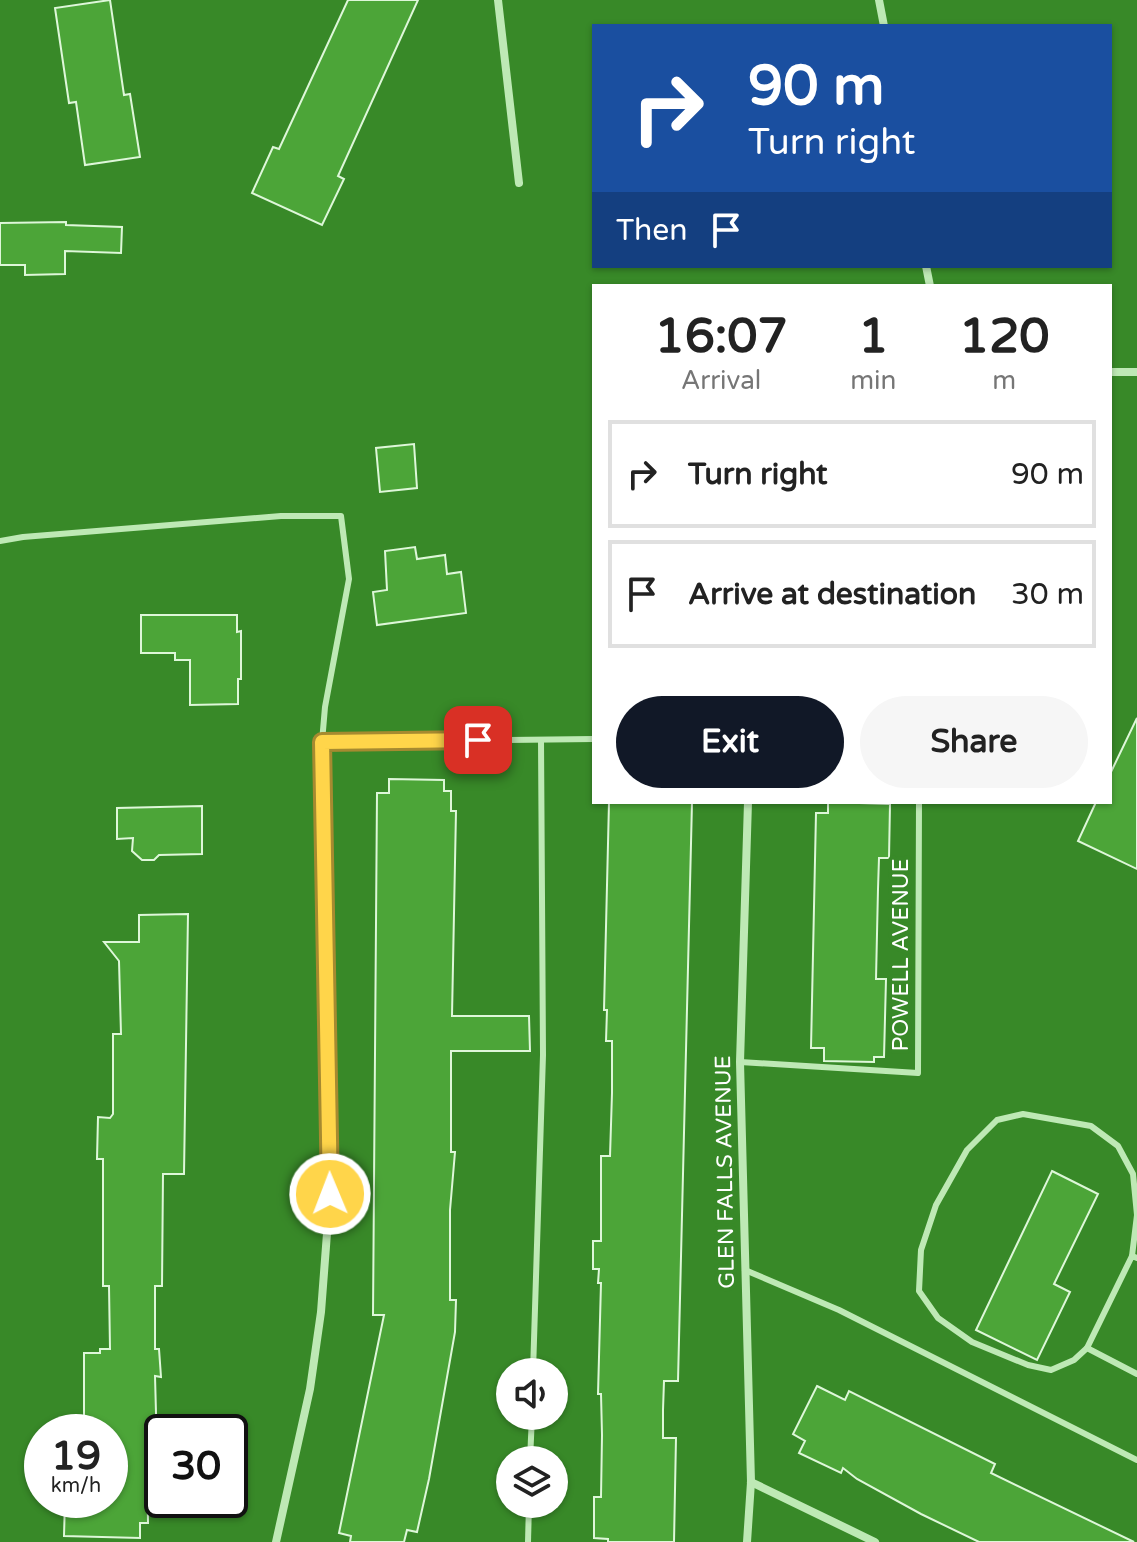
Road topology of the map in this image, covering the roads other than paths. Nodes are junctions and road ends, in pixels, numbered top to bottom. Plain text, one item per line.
1 (498, 0) edge
2 (879, 0) edge
3 (884, 24) edge
4 (519, 183) dead end
5 (1112, 372) edge
6 (1137, 372) edge
7 (0, 541) edge
8 (592, 739) edge
9 (541, 740) junction
10 (322, 742) junction
11 (748, 804) edge
12 (919, 804) edge
13 (740, 1062) junction
14 (1135, 1257) edge
15 (745, 1270) junction
16 (1087, 1348) junction
17 (533, 1358) edge
18 (1137, 1374) edge
19 (1137, 1460) edge
20 (751, 1482) junction
21 (529, 1518) edge
22 (276, 1542) edge
23 (528, 1542) edge
24 (747, 1542) edge
25 (875, 1542) edge

1 - 4 street
2 - 3 street
5 - 6 street
7 - 10 lane
8 - 9 lane
9 - 10 lane
9 - 17 lane
10 - 22 street
11 - 13 street, GLEN FALLS AVENUE
12 - 13 lane, POWELL AVENUE
13 - 15 street, GLEN FALLS AVENUE
14 - 16 lane
14 - 16 lane
15 - 19 lane
15 - 20 street, GLEN FALLS AVENUE
16 - 18 lane
20 - 24 street, GLEN FALLS AVENUE
20 - 25 street
21 - 23 lane

